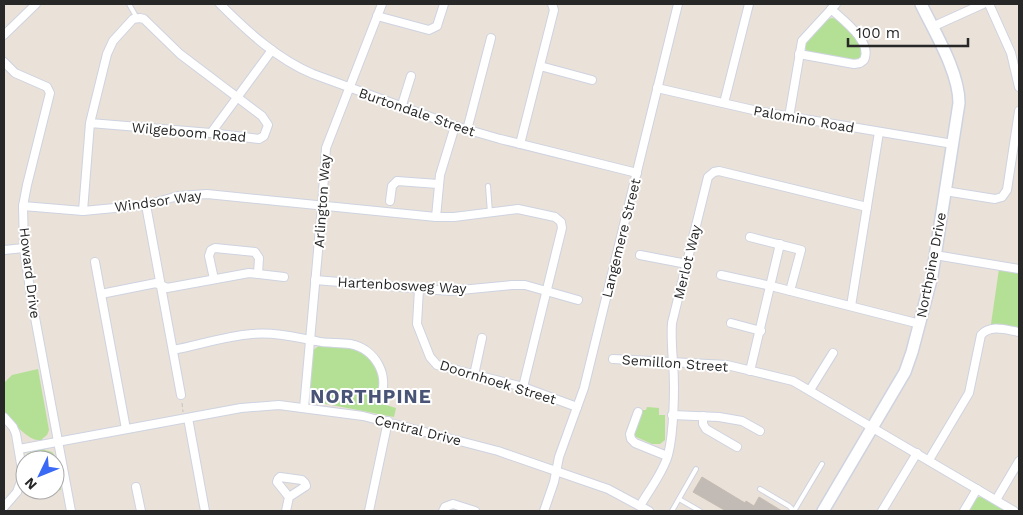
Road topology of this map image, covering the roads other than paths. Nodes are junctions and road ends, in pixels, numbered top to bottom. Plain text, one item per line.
1 (36, 4) edge
2 (129, 4) edge
3 (220, 4) edge
4 (382, 4) edge
5 (444, 4) edge
6 (552, 4) edge
7 (678, 4) edge
8 (749, 4) edge
9 (921, 4) edge
10 (983, 4) edge
11 (988, 4) edge
12 (834, 7) edge
13 (377, 16) junction
14 (137, 18) junction
15 (932, 27) junction
16 (4, 35) edge
17 (491, 38) dead end
18 (272, 50) junction
19 (799, 54) junction
20 (1016, 59) edge
21 (4, 62) edge
22 (540, 66) junction
23 (411, 76) dead end
24 (592, 80) dead end
25 (1019, 87) edge
26 (349, 88) junction
27 (657, 88) junction
28 (237, 98) junction
29 (724, 103) junction
30 (401, 108) junction
31 (1019, 111) edge
32 (789, 117) junction
33 (90, 123) junction
34 (455, 126) junction
35 (467, 130) junction
36 (879, 132) junction
37 (211, 133) junction
38 (520, 144) junction
39 (953, 144) junction
40 (637, 173) junction
41 (438, 184) junction
42 (488, 186) dead end
43 (945, 191) junction
44 (390, 201) dead end
45 (146, 205) junction
46 (23, 206) junction
47 (322, 206) junction
48 (867, 207) junction
49 (83, 211) junction
50 (490, 213) junction
51 (436, 217) junction
52 (750, 236) dead end
53 (780, 244) junction
54 (24, 248) junction
55 (4, 250) edge
56 (640, 255) dead end
57 (935, 255) junction
58 (95, 262) dead end
59 (686, 264) junction
60 (1019, 269) edge
61 (258, 274) junction
62 (721, 275) dead end
63 (284, 277) dead end
64 (214, 279) junction
65 (315, 280) junction
66 (161, 286) junction
67 (771, 286) junction
68 (419, 289) junction
69 (547, 291) junction
70 (790, 291) junction
71 (101, 294) junction
72 (578, 300) dead end
73 (851, 306) junction
74 (731, 323) dead end
75 (920, 324) junction
76 (761, 331) junction
77 (1019, 332) edge
78 (482, 338) dead end
79 (310, 339) junction
80 (173, 350) junction
81 (832, 352) dead end
82 (613, 360) dead end
83 (673, 363) junction
84 (750, 371) junction
85 (474, 375) junction
86 (523, 388) junction
87 (810, 390) junction
88 (181, 395) road end
89 (379, 400) dead end
90 (577, 407) junction
91 (304, 408) junction
92 (638, 412) dead end
93 (672, 415) junction
94 (4, 416) edge
95 (185, 416) junction
96 (703, 416) junction
97 (388, 421) junction
98 (873, 427) junction
99 (126, 429) junction
100 (760, 431) dead end
101 (58, 442) junction
102 (737, 447) dead end
103 (18, 449) junction
104 (917, 453) junction
105 (667, 456) junction
106 (929, 460) junction
107 (1019, 461) edge
108 (822, 464) dead end
109 (696, 469) dead end
110 (557, 470) junction
111 (136, 487) dead end
112 (760, 489) dead end
113 (977, 489) junction
114 (289, 498) dead end
115 (679, 499) junction
116 (996, 500) junction
117 (640, 506) junction
118 (4, 507) edge
119 (71, 511) edge
120 (141, 511) edge
121 (205, 511) edge
122 (286, 511) edge
123 (370, 511) edge
124 (443, 511) edge
125 (475, 511) edge
126 (544, 511) edge
127 (648, 511) edge
128 (672, 511) edge
129 (700, 511) edge
130 (794, 511) edge
131 (823, 511) edge
132 (882, 511) edge
133 (964, 511) edge
134 (1014, 511) edge

1 - 16 street
2 - 14 lane
3 - 18 street, Burtondale Street
4 - 13 street, Arlington Way
5 - 13 street
6 - 22 street
7 - 27 street, Langemere Street
8 - 29 street
9 - 15 street, Northpine Drive
10 - 15 street
11 - 20 street
12 - 19 street
12 - 19 street
13 - 26 street, Arlington Way
14 - 28 street
14 - 33 street
15 - 39 street, Northpine Drive
17 - 35 street
18 - 26 street, Burtondale Street
18 - 28 street
19 - 32 street
20 - 25 street
21 - 46 street, Howard Drive
22 - 24 street
22 - 38 street
23 - 30 street
26 - 30 street, Burtondale Street
26 - 47 street, Arlington Way
27 - 29 street, Palomino Road
27 - 40 street, Langemere Street
28 - 37 street
28 - 37 street, Wilgeboom Road
29 - 32 street, Palomino Road
30 - 34 street, Burtondale Street
31 - 43 street
32 - 36 street, Palomino Road
33 - 37 street, Wilgeboom Road
33 - 49 street
34 - 35 street, Burtondale Street
34 - 41 street
35 - 38 street, Burtondale Street
36 - 39 street, Palomino Road
36 - 48 street
38 - 40 street, Burtondale Street
39 - 43 street, Northpine Drive
40 - 90 street, Langemere Street
41 - 44 street
41 - 51 street
42 - 50 lane
43 - 57 street, Northpine Drive
45 - 47 street, Windsor Way
45 - 49 street, Windsor Way
45 - 66 street
46 - 49 street, Windsor Way
46 - 54 street, Howard Drive
47 - 51 street, Windsor Way
47 - 65 street, Arlington Way
48 - 59 street, Merlot Way
48 - 73 street
50 - 51 street, Windsor Way
50 - 69 street, Windsor Way
52 - 53 street
53 - 67 street
53 - 70 street
54 - 55 street
54 - 101 street, Howard Drive
56 - 59 street
57 - 60 street
57 - 75 street, Northpine Drive
58 - 71 street
59 - 83 street, Merlot Way
61 - 63 street
61 - 64 street
61 - 64 street
62 - 67 street
64 - 66 street
65 - 68 street, Hartenbosweg Way
65 - 79 street, Arlington Way
66 - 71 street
66 - 80 street
67 - 70 street
67 - 76 street
68 - 69 street, Hartenbosweg Way
68 - 85 street, Doornhoek Street
69 - 72 street, Hartenbosweg Way
69 - 86 street
70 - 73 street
71 - 99 street
73 - 75 street
74 - 76 street
75 - 98 street, Northpine Drive
76 - 84 street
77 - 106 street
78 - 85 street
79 - 80 street
79 - 89 street
79 - 91 street, Arlington Way
80 - 88 street
81 - 87 street
82 - 83 street, Semillon Street
83 - 84 street, Semillon Street
83 - 93 street, Merlot Way
84 - 87 street, Semillon Street
85 - 86 street, Doornhoek Street
86 - 90 street, Doornhoek Street
87 - 98 street, Semillon Street
90 - 110 street, Langemere Street
91 - 95 street, Central Drive
91 - 97 street, Central Drive
92 - 105 street
93 - 96 street
93 - 105 street, Merlot Way
94 - 103 street
95 - 99 street, Central Drive
95 - 121 street
96 - 100 street
96 - 102 street
97 - 110 street, Central Drive
97 - 123 street
98 - 104 street, Semillon Street
98 - 131 street, Northpine Drive
99 - 101 street, Central Drive
101 - 103 street, Central Drive
101 - 119 street, Howard Drive
103 - 118 street
104 - 106 street, Semillon Street
104 - 132 street
105 - 117 street, Merlot Way
106 - 113 street, Semillon Street
107 - 116 street
108 - 130 lane
109 - 115 lane
110 - 117 street, Central Drive
110 - 126 street, Langemere Street
111 - 120 street
112 - 130 lane
113 - 116 street, Semillon Street
113 - 133 street
114 - 122 street
115 - 128 lane
115 - 129 lane
116 - 134 street, Semillon Street
117 - 127 street, Central Drive
124 - 125 street

